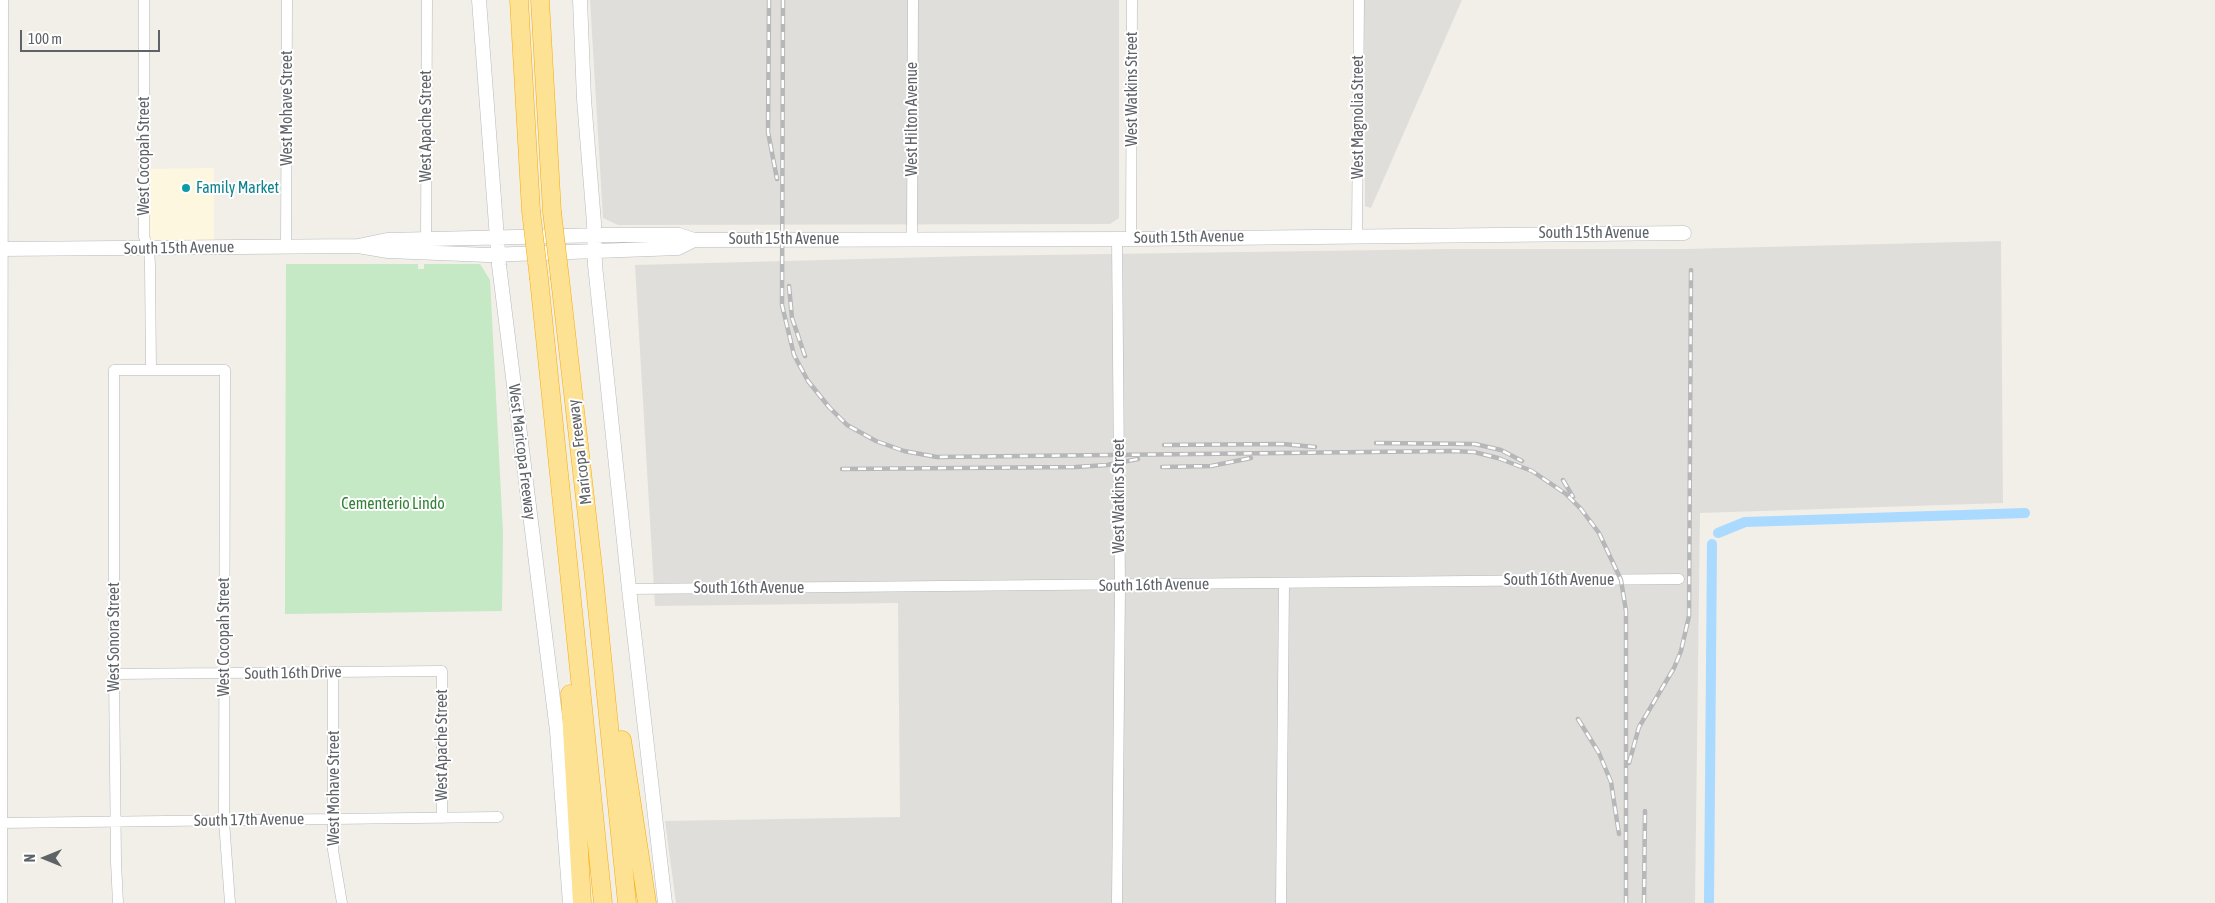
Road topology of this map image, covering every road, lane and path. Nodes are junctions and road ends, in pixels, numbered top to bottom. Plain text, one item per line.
1 (3, 0) edge
2 (144, 0) edge
3 (287, 0) edge
4 (427, 0) edge
5 (479, 0) edge
6 (520, 0) edge
7 (540, 0) edge
8 (580, 0) edge
9 (912, 0) edge
10 (1132, 0) edge
11 (1359, 0) edge
12 (2, 108) edge
13 (1684, 233) dead end
14 (594, 235) junction
15 (1357, 235) junction
16 (496, 237) junction
17 (912, 238) junction
18 (1124, 238) junction
19 (694, 240) junction
20 (426, 245) junction
21 (286, 247) junction
22 (149, 248) junction
23 (2, 249) edge
24 (595, 252) junction
25 (498, 255) junction
26 (152, 370) junction
27 (1679, 579) dead end
28 (1284, 584) junction
29 (1120, 586) junction
30 (629, 589) junction
31 (575, 634) junction
32 (603, 660) junction
33 (442, 671) joint
34 (334, 672) junction
35 (114, 674) junction
36 (223, 674) junction
37 (498, 817) dead end
38 (442, 818) junction
39 (333, 820) junction
40 (115, 821) junction
41 (224, 821) junction
42 (1, 823) edge
43 (2, 903) edge
44 (118, 903) edge
45 (230, 903) edge
46 (342, 903) edge
47 (570, 903) edge
48 (582, 903) edge
49 (603, 903) edge
50 (627, 903) edge
51 (647, 903) edge
52 (665, 903) edge
53 (1117, 903) edge
54 (1281, 903) edge

1 - 12 street
2 - 22 street, West Cocopah Street
3 - 21 street, West Mohave Street
4 - 20 street, West Apache Street
5 - 16 main road, West Maricopa Freeway
6 - 31 highway, Maricopa Freeway, bridge
7 - 32 highway, Maricopa Freeway, bridge
8 - 14 main road
9 - 17 street, West Hilton Avenue
10 - 18 street, West Watkins Street
11 - 15 street, West Magnolia Street
12 - 23 street
13 - 15 main road, South 15th Avenue
14 - 16 main road, South 15th Avenue
14 - 19 main road, South 15th Avenue
14 - 24 main road
15 - 18 main road, South 15th Avenue
16 - 20 main road, South 15th Avenue
16 - 25 main road, West Maricopa Freeway
17 - 18 main road, South 15th Avenue
17 - 19 main road, South 15th Avenue
18 - 29 street, West Watkins Street
19 - 24 main road, South 15th Avenue
20 - 21 main road, South 15th Avenue
20 - 25 main road, South 15th Avenue
21 - 22 main road, South 15th Avenue
22 - 23 main road, South 15th Avenue
22 - 26 street, West Cocopah Street
23 - 42 street
24 - 25 main road, South 15th Avenue
24 - 30 main road
25 - 47 main road, West Maricopa Freeway
26 - 35 street, West Sonora Street
26 - 36 street, West Cocopah Street
27 - 28 street, South 16th Avenue
28 - 29 street, South 16th Avenue
28 - 54 street
29 - 30 street, South 16th Avenue
29 - 53 street, West Watkins Street
30 - 52 main road
31 - 48 highway
31 - 49 highway, Maricopa Freeway
32 - 50 highway, Maricopa Freeway
32 - 51 highway
33 - 34 street, South 16th Drive
33 - 38 street, West Apache Street
34 - 36 street, South 16th Drive
34 - 39 street, West Mohave Street
35 - 36 street, South 16th Drive
35 - 40 street, West Sonora Street
36 - 41 street, West Cocopah Street
37 - 38 street, South 17th Avenue
38 - 39 street, South 17th Avenue
39 - 41 street, South 17th Avenue
39 - 46 street, West Mohave Street
40 - 41 street, South 17th Avenue
40 - 42 street, South 17th Avenue
40 - 44 street, West Sonora Street
41 - 45 street, West Cocopah Street
42 - 43 street

